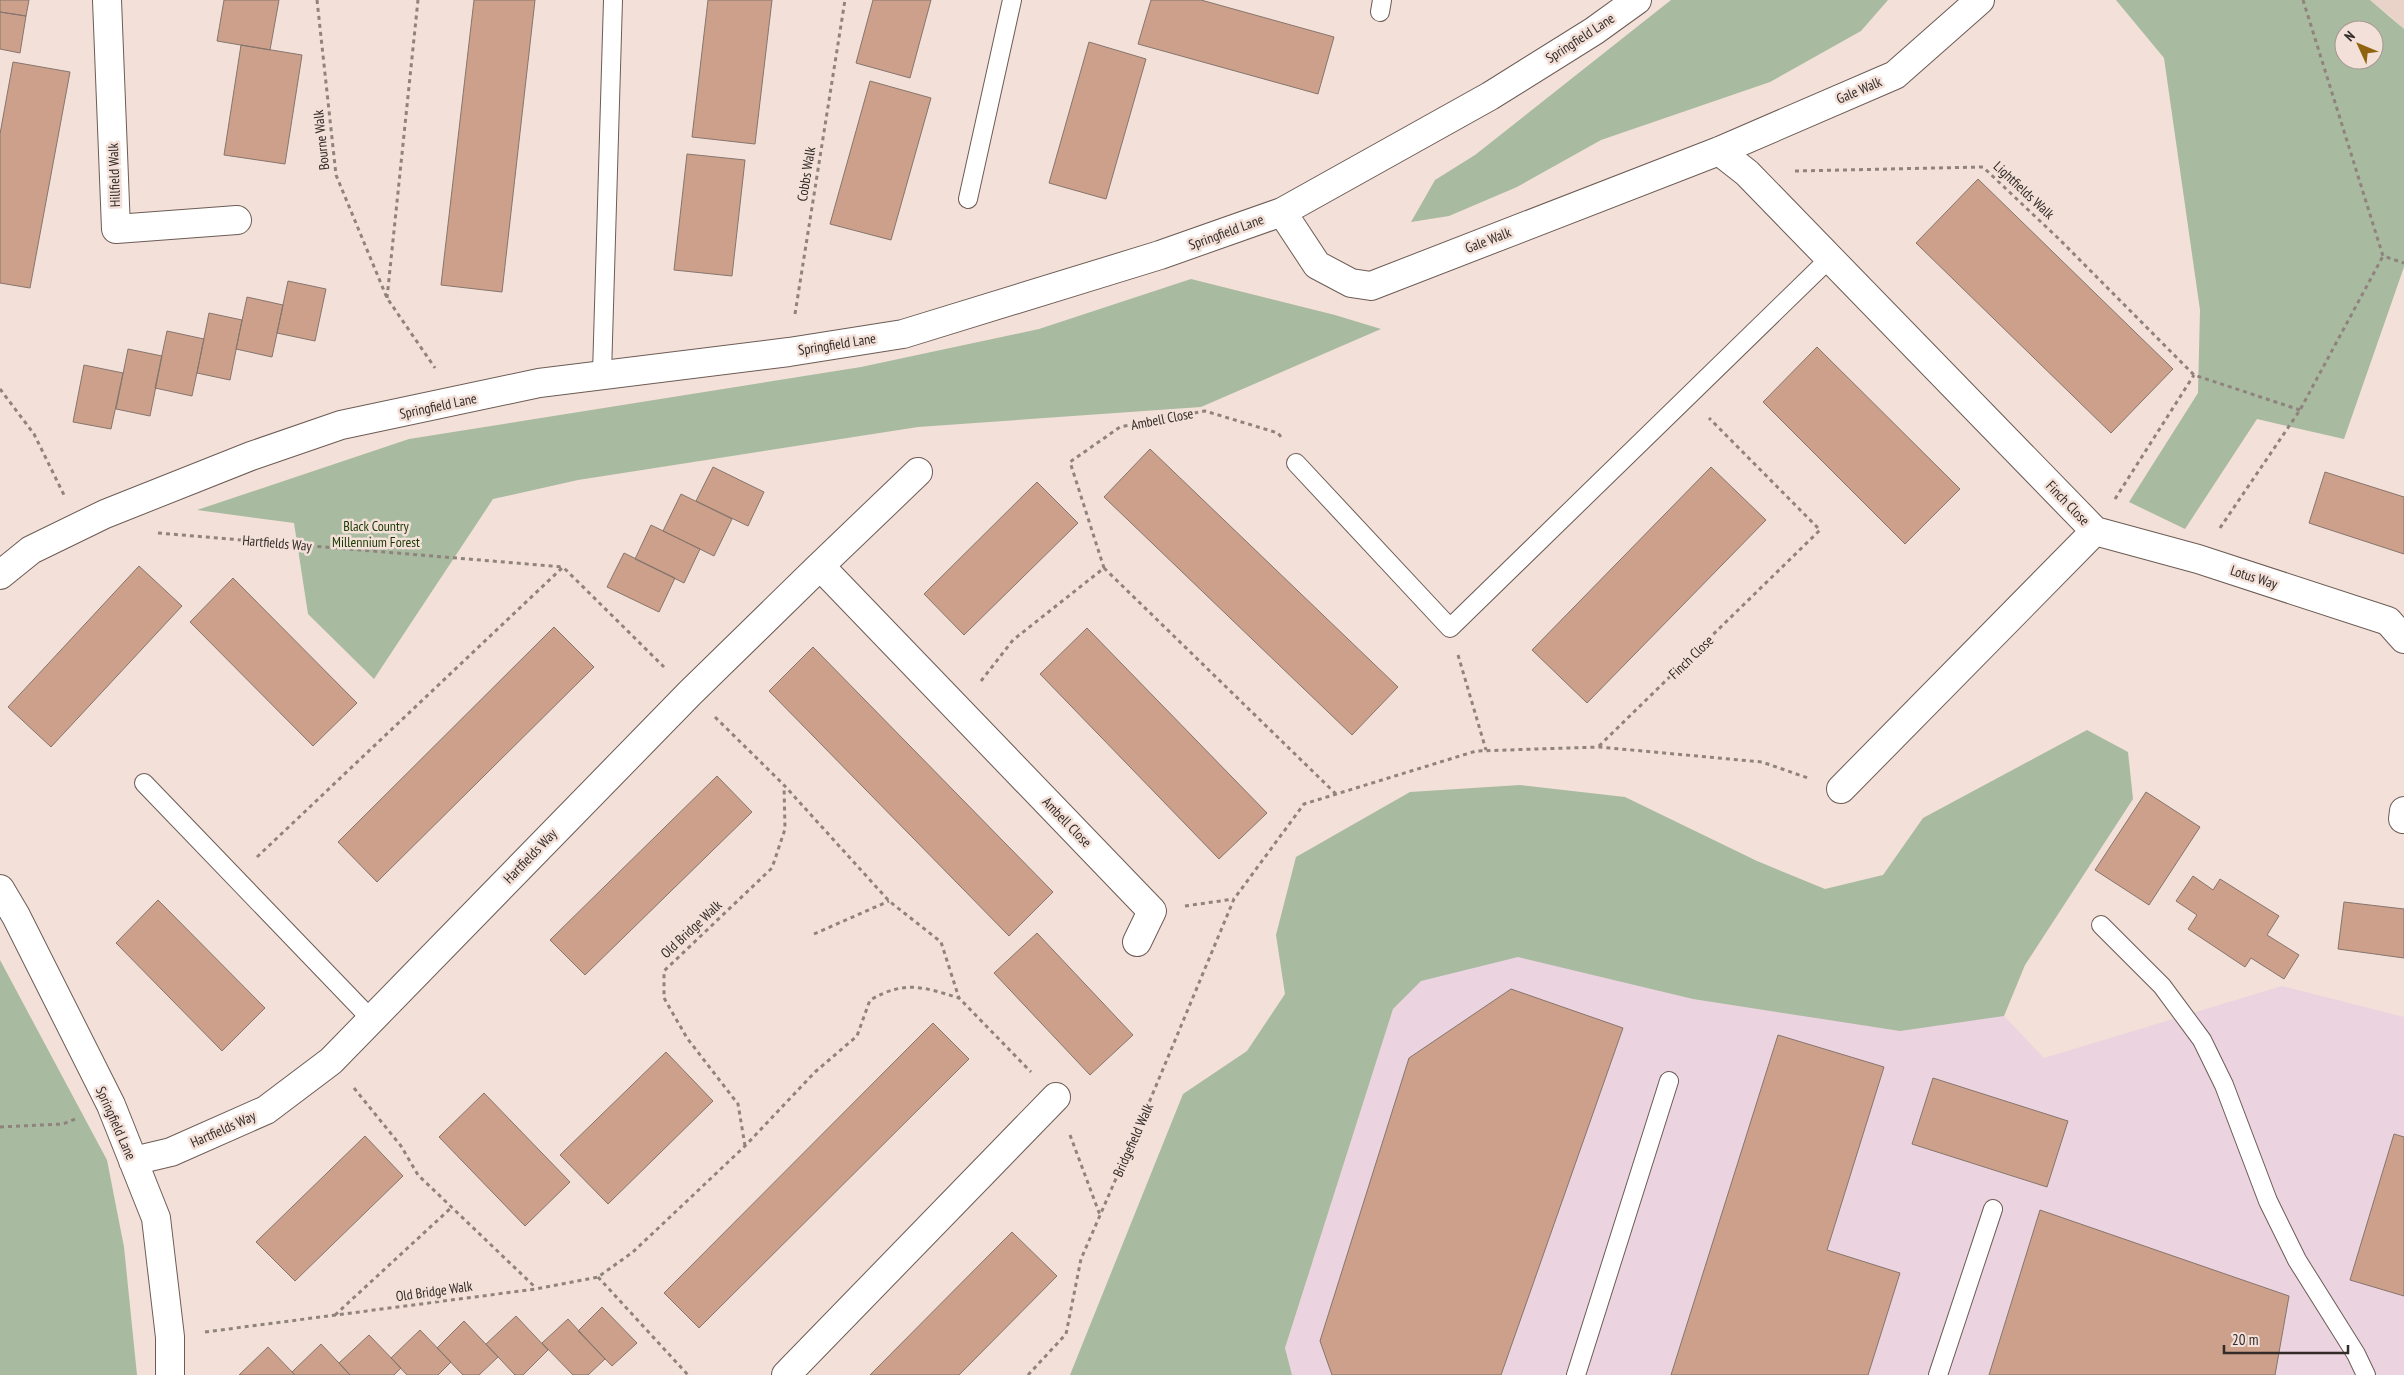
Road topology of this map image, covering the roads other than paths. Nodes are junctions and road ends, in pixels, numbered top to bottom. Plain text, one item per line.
1 (107, 0) edge
2 (613, 0) edge
3 (1012, 0) edge
4 (1637, 0) edge
5 (1980, 0) edge
6 (1719, 151) junction
7 (968, 199) dead end
8 (1282, 212) junction
9 (237, 220) dead end
10 (1830, 258) junction
11 (602, 374) junction
12 (1296, 463) road end
13 (918, 472) dead end
14 (2095, 531) junction
15 (820, 566) junction
16 (0, 575) edge
17 (2404, 639) edge
18 (144, 783) dead end
19 (1841, 789) road end
20 (0, 889) edge
21 (2102, 924) dead end
22 (1138, 942) dead end
23 (371, 1019) junction
24 (1669, 1081) dead end
25 (1056, 1096) road end
26 (133, 1162) junction
27 (1993, 1209) dead end
28 (170, 1375) edge
29 (786, 1375) edge
30 (1576, 1375) edge
31 (1938, 1375) edge
32 (2366, 1375) edge

1 - 9 street, Hillfield Walk
2 - 11 lane
3 - 7 lane
4 - 8 street, Springfield Lane
5 - 6 street, Gale Walk
6 - 8 street, Gale Walk
6 - 10 street
8 - 11 street, Springfield Lane
10 - 12 lane
10 - 14 street, Finch Close
11 - 16 street, Springfield Lane
13 - 15 street
14 - 17 street, Lotus Way
14 - 19 street, Finch Close
15 - 22 street, Ambell Close
15 - 23 street, Hartfields Way
18 - 23 lane
20 - 26 street, Springfield Lane
21 - 32 lane
23 - 26 street, Hartfields Way
24 - 30 lane
25 - 29 street
26 - 28 street, Springfield Lane
27 - 31 lane

